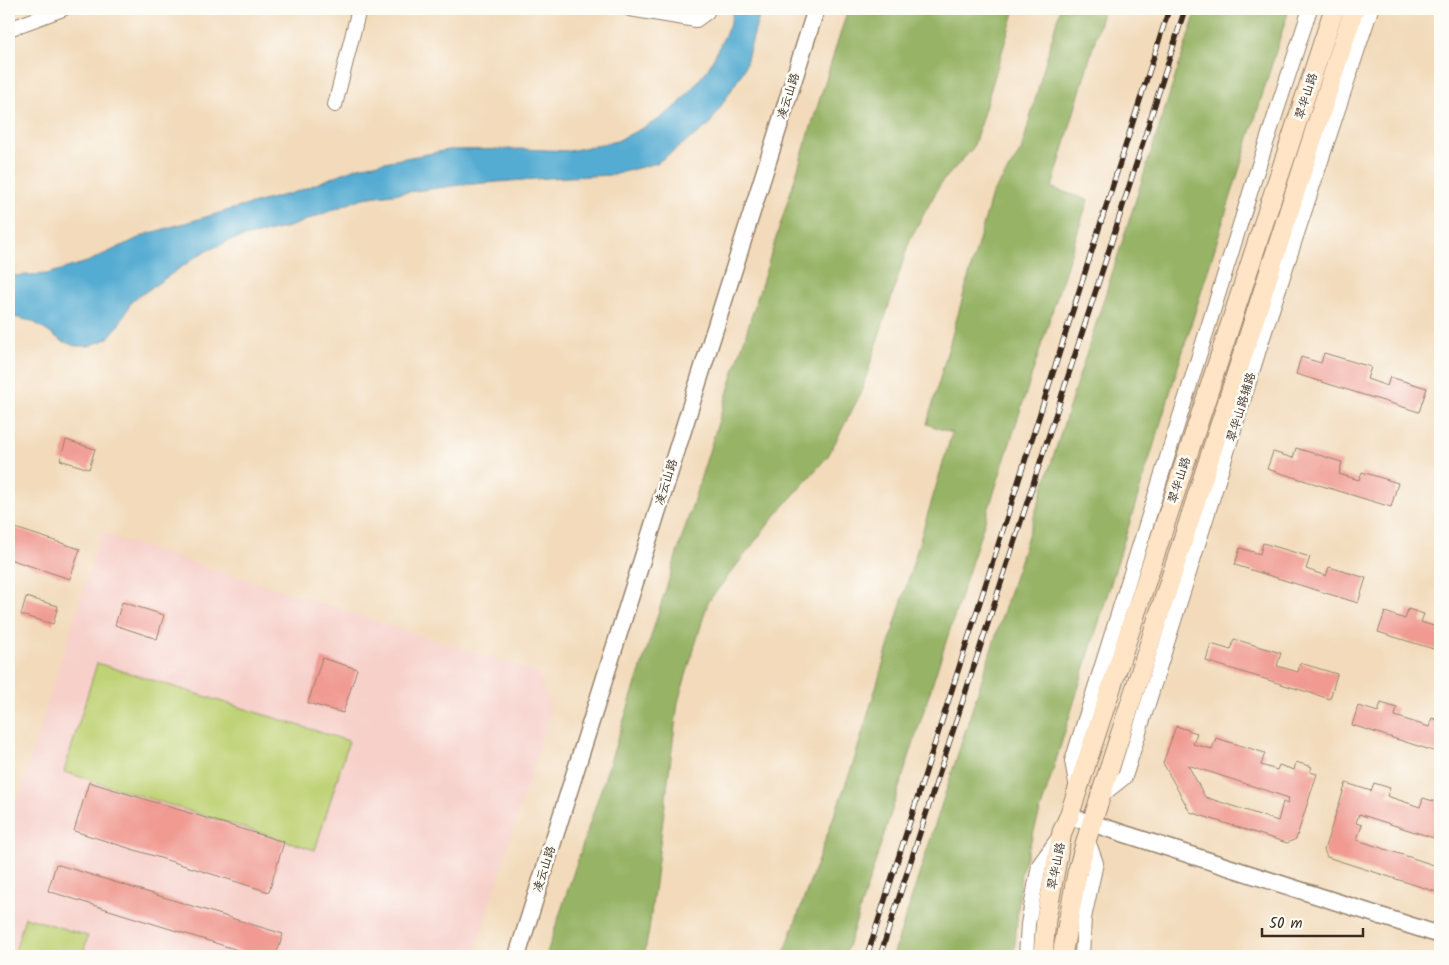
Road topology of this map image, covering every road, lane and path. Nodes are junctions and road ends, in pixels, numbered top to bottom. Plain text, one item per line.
1 (63, 9) edge
2 (358, 9) edge
3 (630, 9) edge
4 (708, 9) edge
5 (816, 9) edge
6 (1310, 9) edge
7 (1334, 9) edge
8 (1354, 9) edge
9 (1371, 9) edge
10 (9, 29) edge
11 (335, 105) dead end
12 (1077, 789) junction
13 (1101, 796) junction
14 (1066, 824) junction
15 (1090, 831) junction
16 (1440, 935) edge
17 (517, 956) edge
18 (1026, 956) edge
19 (1043, 956) edge
20 (1062, 956) edge
21 (1082, 956) edge

1 - 10 street
2 - 11 street
3 - 4 street
5 - 17 street, 凌云山路
6 - 12 street
7 - 12 main road, 翠华山路
8 - 13 main road, 翠华山路
9 - 13 street, 翠华山路辅路
12 - 14 main road, 翠华山路
13 - 15 main road, 翠华山路
14 - 15 street
14 - 18 street
14 - 19 main road, 翠华山路
15 - 16 street
15 - 20 main road, 翠华山路
15 - 21 street

